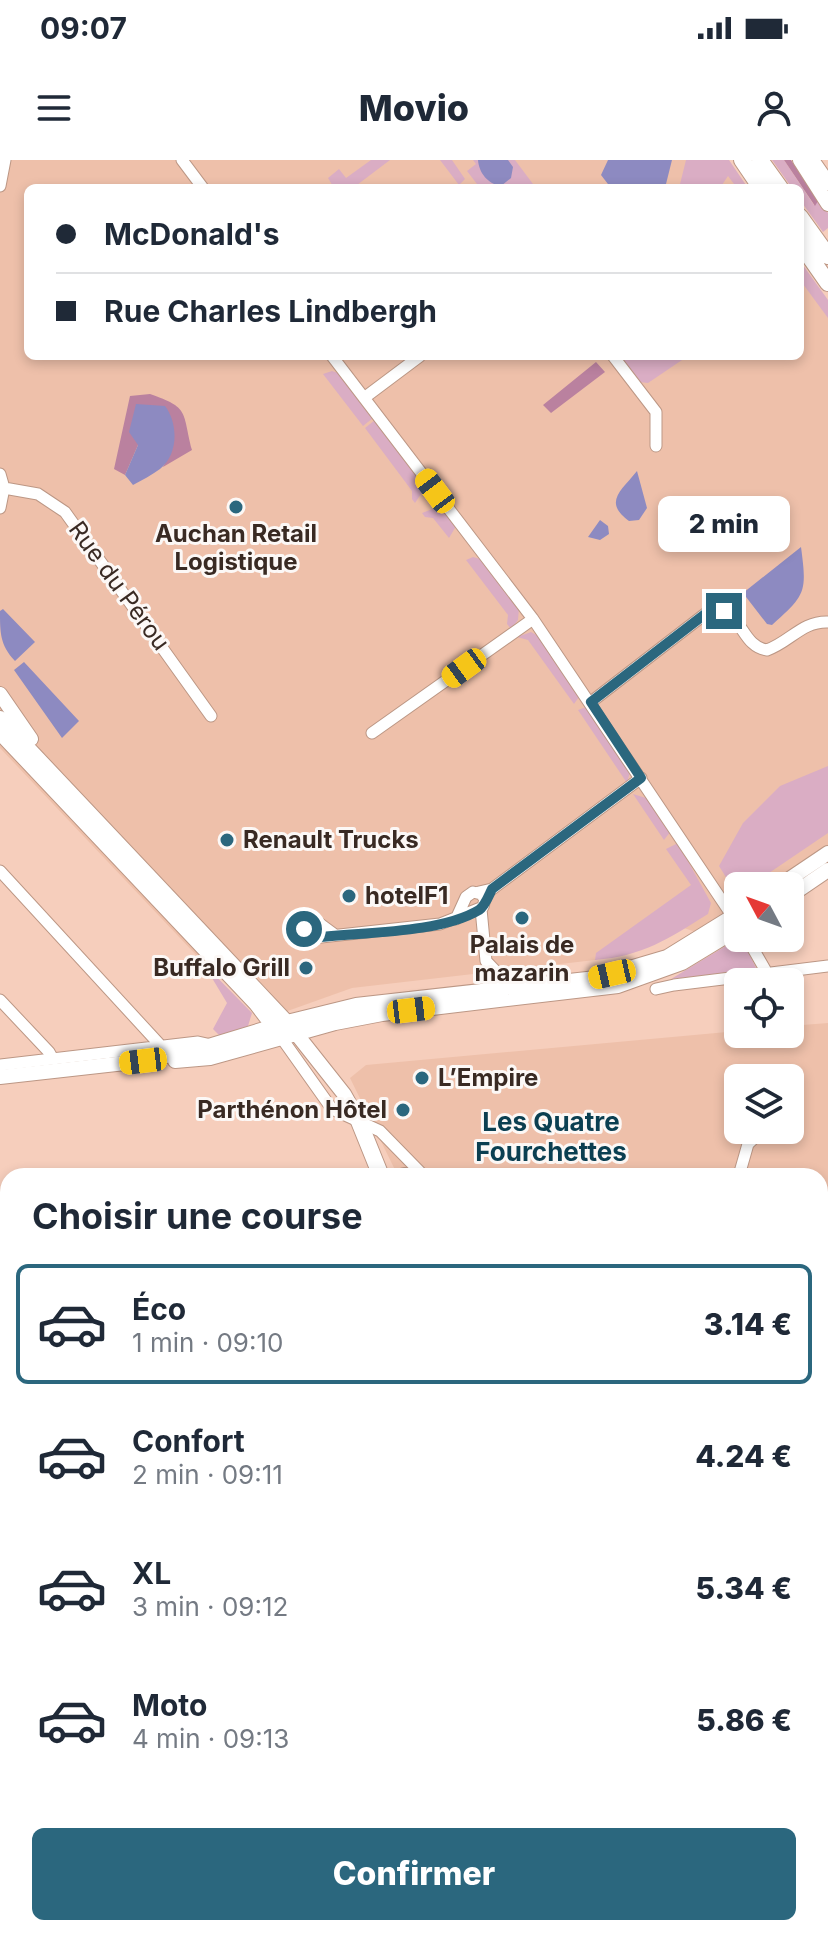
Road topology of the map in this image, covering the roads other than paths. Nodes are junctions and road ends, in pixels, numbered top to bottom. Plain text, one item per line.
1 (5, 160) edge
2 (182, 160) edge
3 (742, 160) edge
4 (760, 160) edge
5 (800, 160) edge
6 (812, 160) edge
7 (828, 183) edge
8 (200, 184) edge
9 (758, 184) edge
10 (777, 184) edge
11 (0, 186) edge
12 (828, 204) edge
13 (804, 223) edge
14 (804, 249) edge
15 (828, 256) edge
16 (828, 283) edge
17 (335, 360) edge
18 (415, 360) edge
19 (616, 360) edge
20 (364, 398) junction
21 (656, 446) dead end
22 (1, 484) edge
23 (0, 508) edge
24 (533, 619) junction
25 (828, 622) edge
26 (0, 694) edge
27 (591, 702) junction
28 (211, 716) dead end
29 (0, 718) edge
30 (0, 733) edge
31 (372, 733) dead end
32 (45, 764) junction
33 (641, 778) junction
34 (828, 853) edge
35 (828, 870) edge
36 (0, 871) edge
37 (800, 872) edge
38 (804, 886) edge
39 (724, 901) edge
40 (477, 904) junction
41 (724, 927) edge
42 (724, 930) edge
43 (318, 932) dead end
44 (209, 949) junction
45 (828, 966) edge
46 (804, 969) edge
47 (724, 979) edge
48 (511, 987) junction
49 (656, 989) dead end
50 (0, 1000) edge
51 (280, 1024) junction
52 (299, 1035) junction
53 (283, 1040) junction
54 (212, 1045) junction
55 (161, 1046) junction
56 (139, 1055) junction
57 (53, 1059) junction
58 (0, 1065) edge
59 (0, 1077) edge
60 (358, 1119) junction
61 (748, 1144) edge
62 (378, 1168) edge
63 (416, 1168) edge
64 (741, 1168) edge

1 - 11 street
2 - 8 street
3 - 9 highway
4 - 10 highway
5 - 12 main road
6 - 7 main road
13 - 15 highway
14 - 16 highway
17 - 20 street
18 - 20 street
19 - 21 street
20 - 24 street
22 - 23 street, Rue du Pérou
22 - 28 street, Rue du Pérou
24 - 27 street
24 - 31 street
25 - 27 street
26 - 32 main road
27 - 33 street
29 - 32 main road
30 - 44 main road
32 - 44 main road
33 - 39 street
33 - 40 street
34 - 37 main road
35 - 38 main road
36 - 55 street
40 - 43 street
40 - 48 street
41 - 48 main road
42 - 52 main road
44 - 51 main road
45 - 46 street
47 - 49 street
48 - 51 main road
50 - 57 street
51 - 52 main road
51 - 53 main road
51 - 54 main road
52 - 53 main road
52 - 60 main road
53 - 56 main road
53 - 60 street
54 - 55 street
54 - 56 main road
55 - 56 street
56 - 57 street
56 - 59 main road
57 - 58 street
60 - 62 highway
60 - 63 street
61 - 64 street

